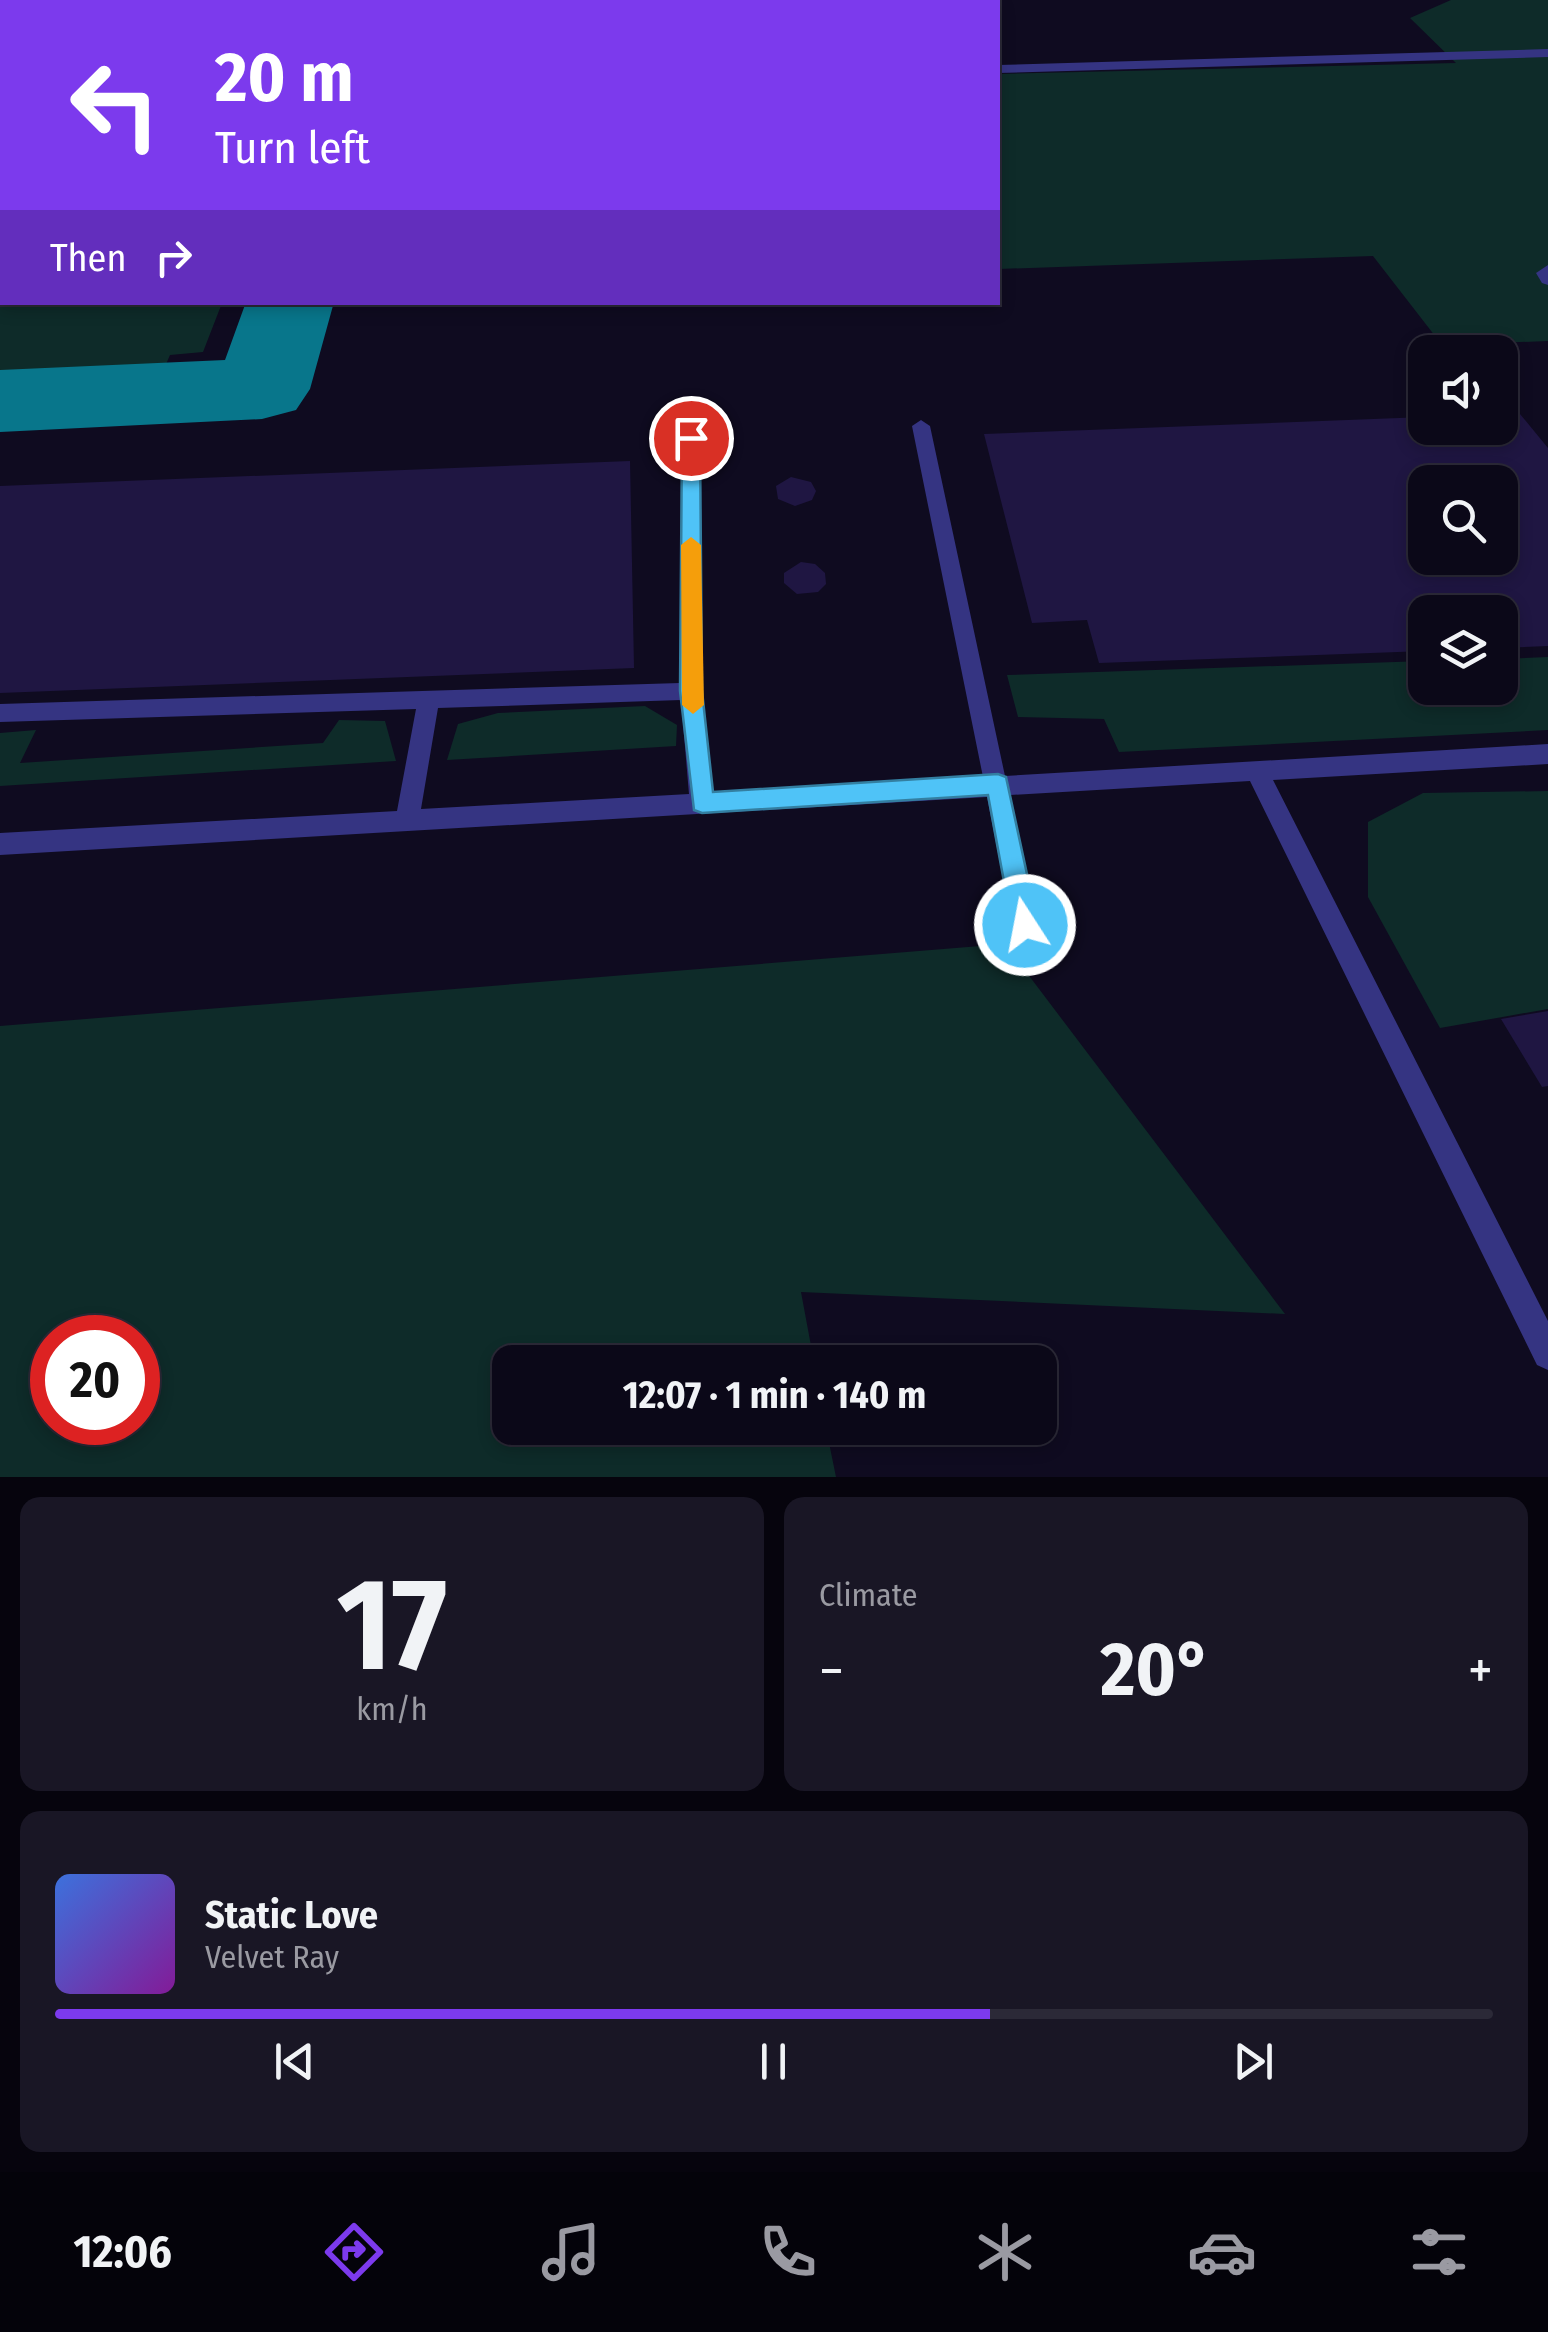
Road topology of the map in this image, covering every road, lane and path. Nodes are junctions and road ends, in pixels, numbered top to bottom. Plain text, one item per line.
1 (1548, 52) edge
2 (1000, 69) edge
3 (1548, 270) edge
4 (1548, 280) edge
5 (922, 426) dead end
6 (691, 438) dead end
7 (691, 691) junction
8 (430, 699) junction
9 (0, 713) edge
10 (1548, 754) edge
11 (1256, 770) junction
12 (998, 784) junction
13 (702, 802) junction
14 (407, 820) junction
15 (0, 844) edge
16 (1025, 925) dead end
17 (1548, 1354) edge

1 - 2 lane
3 - 4 lane
5 - 12 lane
6 - 7 lane
7 - 8 lane
7 - 13 lane
8 - 9 lane
8 - 14 lane
10 - 11 lane
11 - 12 lane
11 - 17 lane
12 - 13 lane
12 - 16 lane
13 - 14 lane
14 - 15 lane

